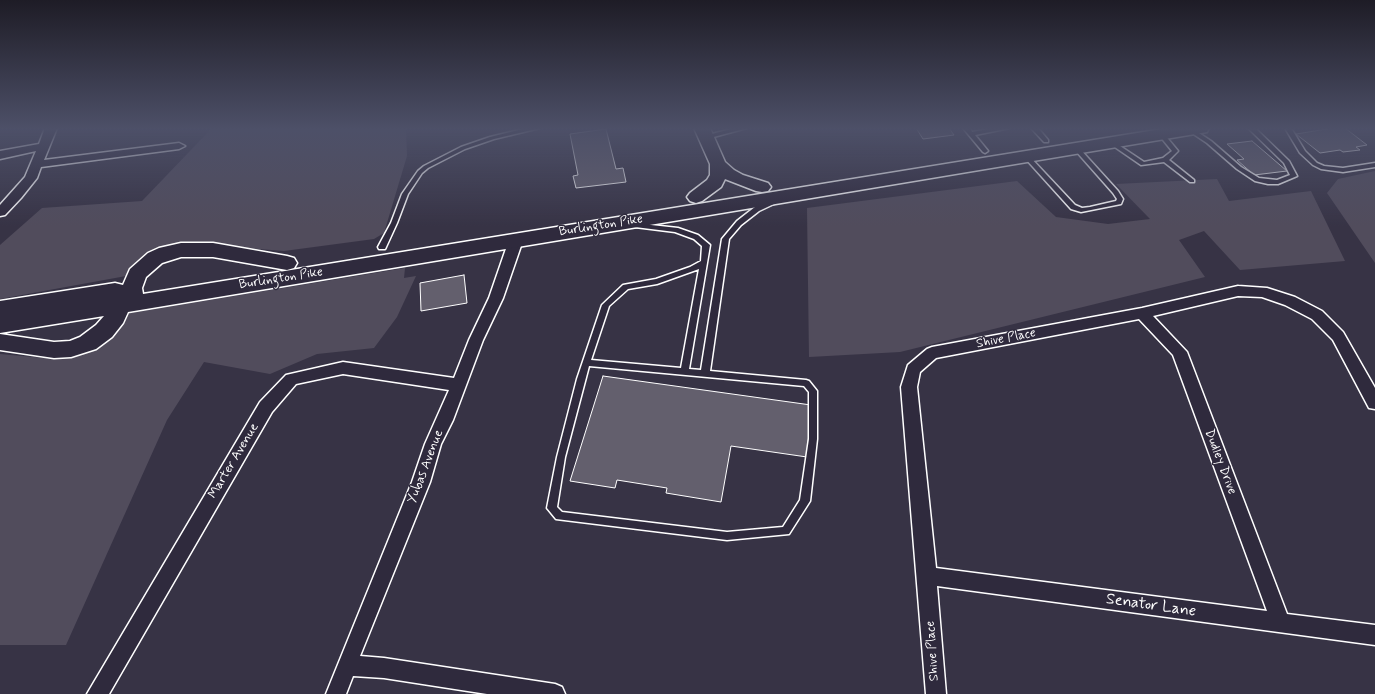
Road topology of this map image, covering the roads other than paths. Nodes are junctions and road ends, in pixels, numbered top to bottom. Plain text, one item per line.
1 (39, 160) edge
2 (66, 160) edge
3 (439, 160) edge
4 (716, 160) edge
5 (927, 160) edge
6 (1006, 160) edge
7 (1030, 160) edge
8 (1087, 160) edge
9 (1138, 160) edge
10 (1163, 160) edge
11 (1165, 160) edge
12 (1230, 160) edge
13 (1285, 160) edge
14 (1310, 160) edge
15 (38, 164) junction
16 (718, 164) junction
17 (1375, 165) edge
18 (1192, 181) dead end
19 (762, 187) junction
20 (791, 195) junction
21 (696, 197) junction
22 (0, 212) edge
23 (607, 225) junction
24 (516, 240) junction
25 (382, 247) junction
26 (704, 262) junction
27 (287, 263) junction
28 (126, 296) junction
29 (0, 309) edge
30 (1142, 313) junction
31 (0, 325) edge
32 (0, 342) edge
33 (587, 363) junction
34 (684, 372) junction
35 (705, 374) junction
36 (459, 385) junction
37 (1375, 403) edge
38 (927, 576) junction
39 (1281, 623) junction
40 (1375, 635) edge
41 (347, 666) junction
42 (96, 694) edge
43 (336, 694) edge
44 (555, 694) edge
45 (936, 694) edge

1 - 15 street
2 - 15 street
3 - 25 lane
4 - 16 street
5 - 19 highway, Burlington Pike
6 - 20 highway, Burlington Pike
7 - 8 lane
9 - 10 lane
11 - 18 lane
12 - 13 lane
14 - 17 lane
15 - 22 street
16 - 19 street
16 - 21 street
19 - 21 highway, Burlington Pike
20 - 23 highway, Burlington Pike
20 - 35 lane
21 - 25 highway, Burlington Pike
23 - 24 highway, Burlington Pike
23 - 26 lane
24 - 28 highway, Burlington Pike
24 - 36 street, Yubas Avenue
25 - 27 highway, Burlington Pike
26 - 33 lane
26 - 34 lane
27 - 28 highway, Burlington Pike
27 - 28 highway
28 - 29 highway, Burlington Pike
28 - 31 highway, Burlington Pike
28 - 32 highway
30 - 37 street, Shive Place
30 - 38 street, Shive Place
30 - 39 street, Dudley Drive
33 - 34 lane
33 - 35 lane
34 - 35 lane
36 - 41 street, Yubas Avenue
36 - 42 street, Marter Avenue
38 - 39 street, Senator Lane
38 - 45 street, Shive Place
39 - 40 street, Senator Lane
41 - 43 street, Yubas Avenue
41 - 44 street

